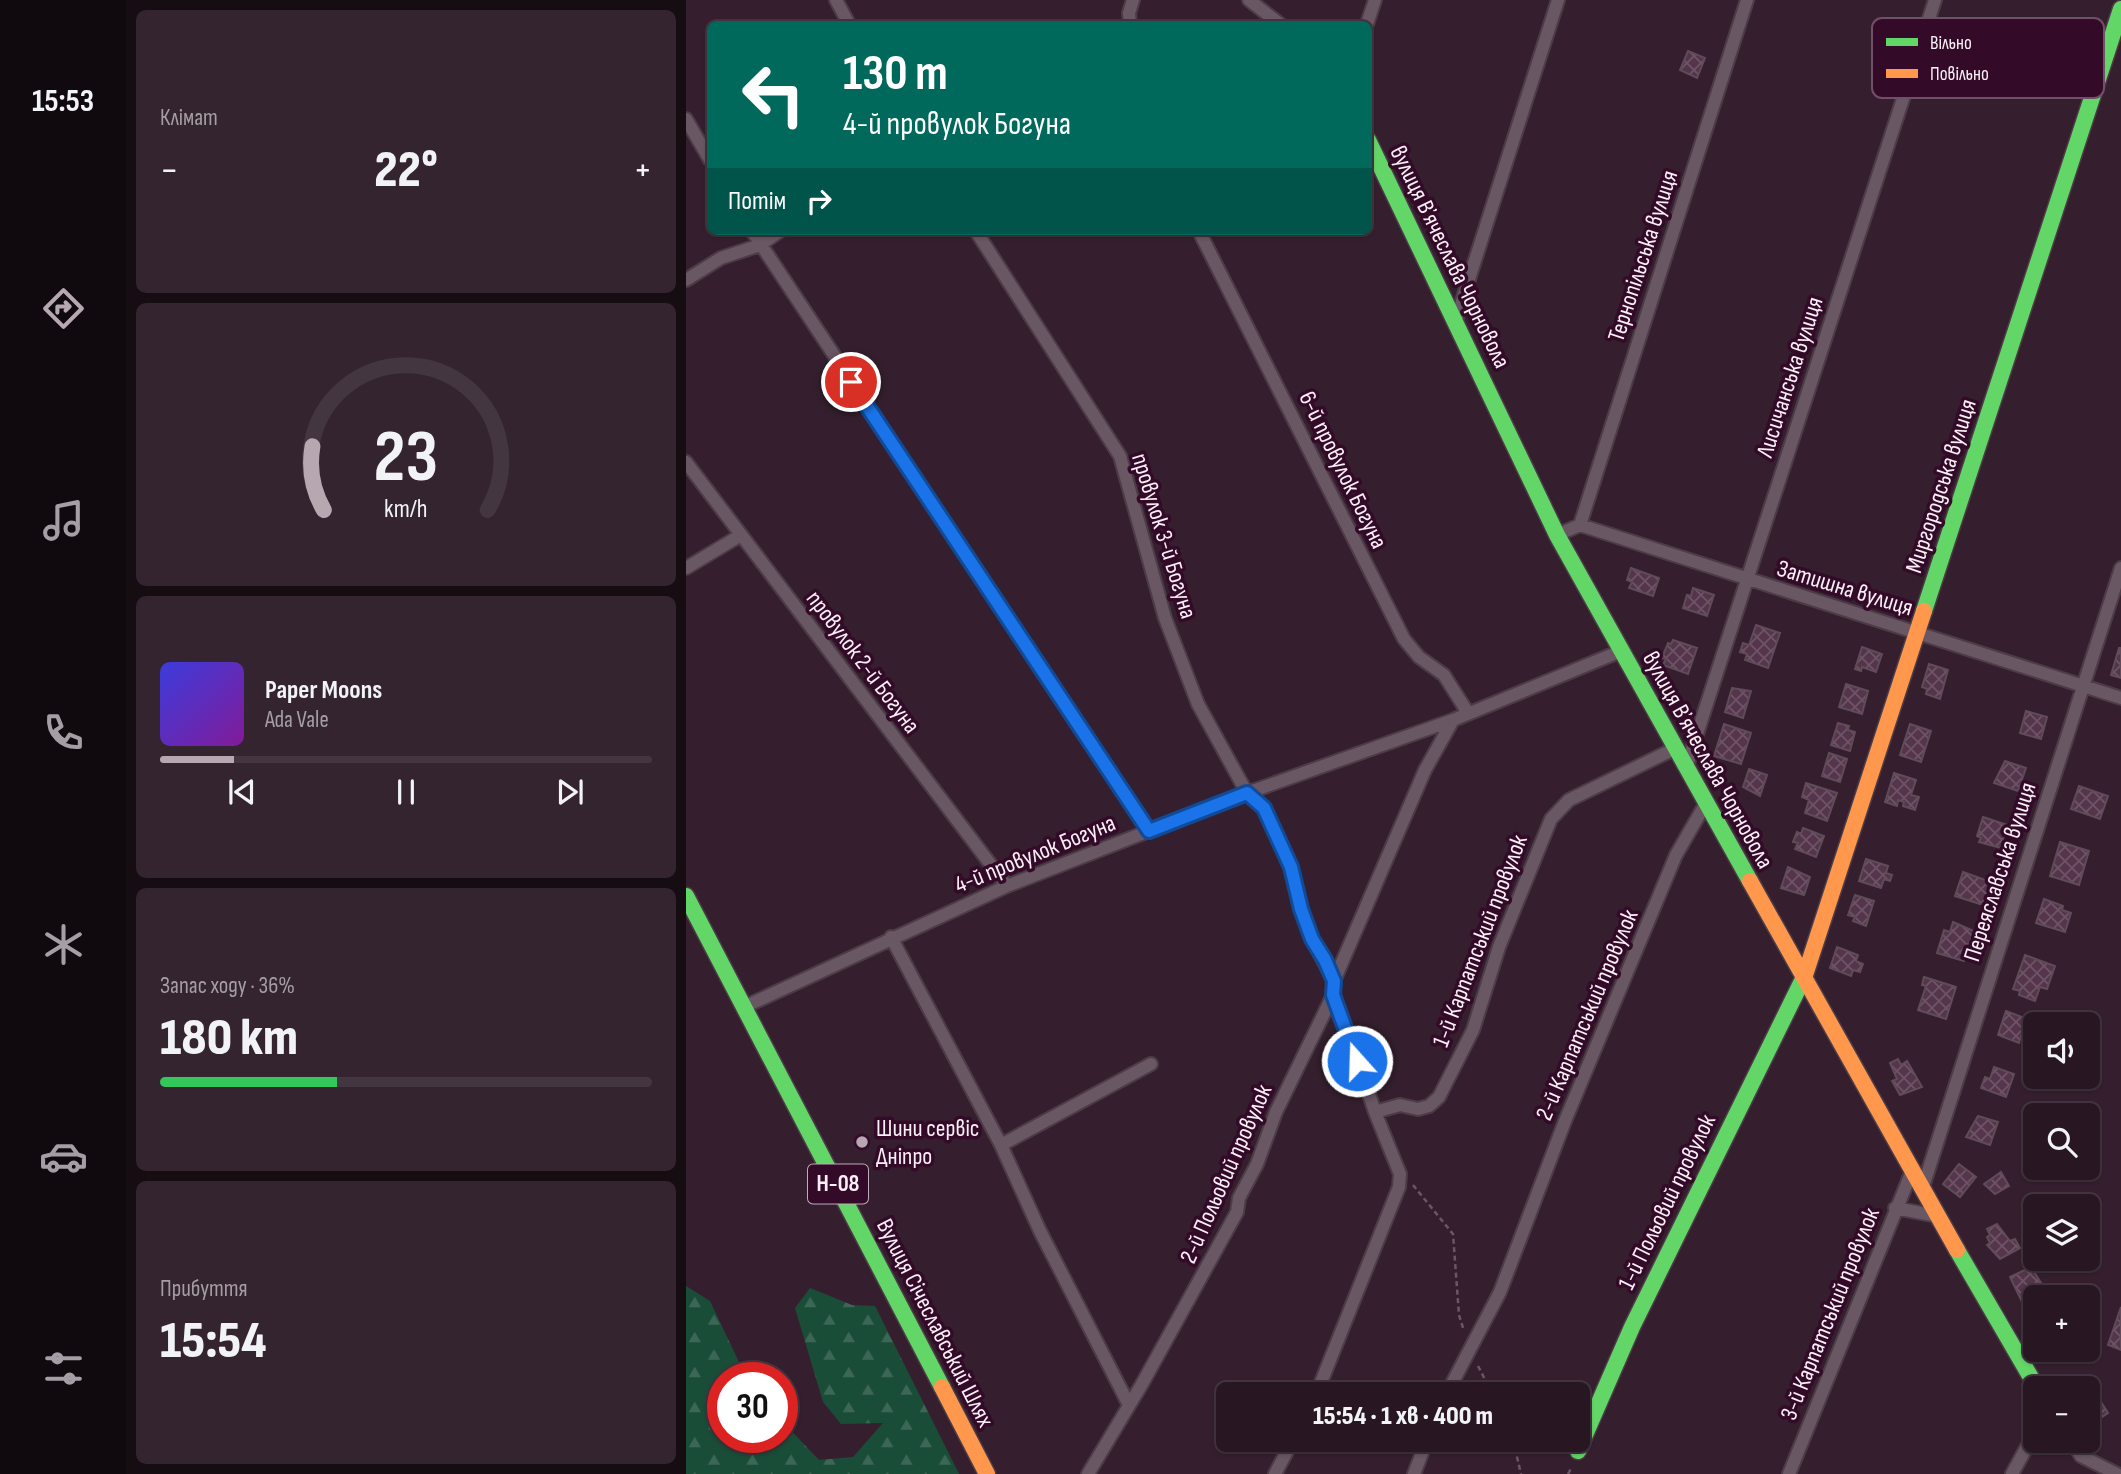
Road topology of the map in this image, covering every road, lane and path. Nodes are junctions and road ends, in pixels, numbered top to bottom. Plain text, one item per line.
1 (836, 0) edge
2 (1133, 0) edge
3 (1249, 0) edge
4 (1375, 0) edge
5 (1558, 0) edge
6 (1747, 0) edge
7 (1935, 0) edge
8 (2121, 9) edge
9 (1929, 18) edge
10 (847, 21) edge
11 (1130, 21) edge
12 (1276, 21) edge
13 (1368, 21) edge
14 (2104, 61) edge
15 (1903, 98) edge
16 (2092, 98) edge
17 (686, 118) edge
18 (1372, 148) edge
19 (707, 155) edge
20 (754, 235) edge
21 (774, 235) edge
22 (979, 235) edge
23 (1201, 235) edge
24 (760, 245) junction
25 (686, 280) edge
26 (1456, 320) junction
27 (686, 462) edge
28 (1580, 525) junction
29 (741, 535) junction
30 (1557, 535) junction
31 (686, 568) edge
32 (2121, 568) edge
33 (1747, 579) junction
34 (1918, 633) junction
35 (1620, 651) junction
36 (2082, 685) junction
37 (2121, 698) edge
38 (1468, 713) junction
39 (1453, 720) junction
40 (1674, 749) junction
41 (1686, 768) junction
42 (1247, 793) junction
43 (1706, 803) junction
44 (1149, 831) junction
45 (1007, 886) junction
46 (686, 896) edge
47 (891, 937) junction
48 (1804, 977) junction
49 (1334, 981) junction
50 (1333, 995) junction
51 (746, 1006) junction
52 (1151, 1064) dead end
53 (1375, 1112) junction
54 (1001, 1144) junction
55 (1912, 1171) junction
56 (1400, 1174) junction
57 (1922, 1190) junction
58 (1895, 1208) junction
59 (1937, 1216) junction
60 (1469, 1350) junction
61 (2030, 1376) edge
62 (1320, 1382) edge
63 (1453, 1382) edge
64 (1486, 1382) edge
65 (1128, 1403) junction
66 (1590, 1423) edge
67 (1287, 1452) edge
68 (1422, 1452) edge
69 (1516, 1452) edge
70 (2024, 1453) edge
71 (2079, 1453) edge
72 (987, 1474) edge
73 (1088, 1474) edge
74 (1275, 1474) edge
75 (1414, 1474) edge
76 (1521, 1474) edge
77 (1789, 1474) edge
78 (2012, 1474) edge
79 (2117, 1474) edge

1 - 10 street
2 - 11 street
3 - 12 street
4 - 13 street
5 - 26 street
6 - 28 street, Тернопільська вулиця
7 - 9 street, Лисичанська вулиця
8 - 14 street, Миргородська вулиця
15 - 33 street, Лисичанська вулиця
16 - 34 street, Миргородська вулиця
17 - 19 street
18 - 26 street, вулиця Вʼячеслава Чорновола
20 - 24 street
21 - 24 street
22 - 42 street, провулок 3-й Богуна
23 - 38 street, 6-й провулок Богуна
24 - 25 street
24 - 44 street
26 - 30 street, вулиця Вʼячеслава Чорновола
27 - 29 street, провулок 2-й Богуна
28 - 30 street
28 - 33 street, Затишна вулиця
29 - 31 street
29 - 45 street, провулок 2-й Богуна
30 - 35 street, вулиця Вʼячеслава Чорновола
32 - 36 street, Переяславська вулиця
33 - 34 street, Затишна вулиця
33 - 41 street, Лисичанська вулиця
34 - 36 street, Затишна вулиця
34 - 48 street, Миргородська вулиця
35 - 38 street, 4-й провулок Богуна
35 - 40 street, вулиця Вʼячеслава Чорновола
36 - 37 street, Затишна вулиця
36 - 57 street, Переяславська вулиця
38 - 39 street, 4-й провулок Богуна
39 - 42 street, 4-й провулок Богуна
39 - 49 street
40 - 41 street, вулиця Вʼячеслава Чорновола
40 - 53 street, 1-й Карпатський провулок
41 - 43 street, вулиця Вʼячеслава Чорновола
42 - 44 street, 4-й провулок Богуна
42 - 49 street, провулок 3-й Богуна
43 - 48 street, вулиця Вʼячеслава Чорновола
43 - 60 street, 2-й Карпатський провулок
44 - 45 street, 4-й провулок Богуна
45 - 47 street, 4-й провулок Богуна
46 - 51 street, Вулиця Січеславський Шлях / Н-08
47 - 51 street, 4-й провулок Богуна
47 - 54 street
48 - 55 street, вулиця Вʼячеслава Чорновола
48 - 66 street, 1-й Польовий провулок
49 - 50 street
50 - 53 street
50 - 65 street, 2-й Польовий провулок
51 - 72 street, Вулиця Січеславський Шлях / Н-08
52 - 54 street
53 - 56 street
54 - 65 street
55 - 57 street, вулиця Вʼячеслава Чорновола
55 - 58 street, 3-й Карпатський провулок
56 - 60 path
56 - 62 street
57 - 59 street, вулиця Вʼячеслава Чорновола
58 - 59 street
58 - 77 street, 3-й Карпатський провулок
59 - 61 street, вулиця Вʼячеслава Чорновола
60 - 63 street, 2-й Карпатський провулок
60 - 64 path
65 - 73 street, 2-й Польовий провулок
67 - 74 street
68 - 75 street
69 - 76 path
70 - 78 street
71 - 79 street

